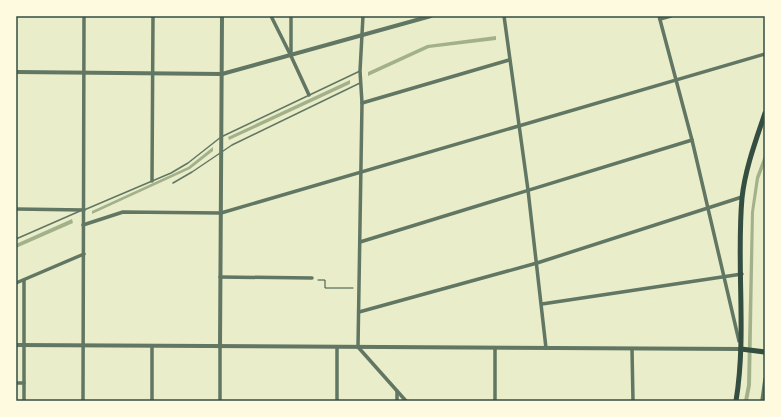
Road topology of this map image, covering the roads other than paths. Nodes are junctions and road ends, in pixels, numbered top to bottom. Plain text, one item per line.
1 (84, 16) edge
2 (153, 16) edge
3 (222, 16) edge
4 (271, 16) edge
5 (291, 16) edge
6 (363, 16) edge
7 (432, 16) edge
8 (504, 16) edge
9 (671, 16) edge
10 (660, 18) edge
11 (363, 36) junction
12 (765, 54) edge
13 (291, 56) junction
14 (509, 60) junction
15 (360, 71) junction
16 (16, 72) edge
17 (84, 72) junction
18 (153, 73) junction
19 (222, 74) junction
20 (675, 81) junction
21 (360, 83) junction
22 (309, 95) junction
23 (362, 103) junction
24 (765, 113) edge
25 (519, 125) junction
26 (222, 137) junction
27 (692, 140) junction
28 (221, 152) junction
29 (361, 171) junction
30 (152, 181) junction
31 (173, 182) dead end
32 (528, 190) junction
33 (742, 197) junction
34 (708, 208) junction
35 (16, 209) edge
36 (84, 210) junction
37 (221, 213) junction
38 (83, 225) junction
39 (16, 239) edge
40 (360, 242) junction
41 (84, 254) junction
42 (537, 263) junction
43 (742, 274) junction
44 (220, 278) junction
45 (312, 278) road end
46 (725, 278) junction
47 (24, 280) junction
48 (16, 284) edge
49 (542, 304) junction
50 (359, 312) junction
51 (16, 345) edge
52 (24, 345) junction
53 (84, 345) junction
54 (152, 346) junction
55 (220, 347) junction
56 (337, 347) junction
57 (358, 347) junction
58 (495, 348) junction
59 (546, 348) junction
60 (632, 349) junction
61 (744, 349) junction
62 (765, 352) edge
63 (765, 379) edge
64 (16, 383) edge
65 (24, 383) junction
66 (397, 391) junction
67 (24, 401) edge
68 (83, 401) edge
69 (152, 401) edge
70 (220, 401) edge
71 (337, 401) edge
72 (397, 401) edge
73 (406, 401) edge
74 (495, 401) edge
75 (633, 401) edge
76 (736, 401) edge
77 (762, 401) edge

1 - 17 street
2 - 18 street
3 - 19 street
4 - 13 street
5 - 13 street
6 - 11 street
7 - 11 street
8 - 14 street
9 - 10 street
10 - 20 street
11 - 13 street
11 - 15 street
12 - 20 street
13 - 19 street
13 - 22 street
14 - 23 street
14 - 25 street
15 - 21 street
15 - 22 lane
16 - 17 street
17 - 18 street
17 - 36 street
18 - 19 street
18 - 30 street
19 - 26 street
20 - 25 street
20 - 27 street
21 - 23 street
21 - 28 lane
22 - 26 lane
23 - 29 street
24 - 33 main road
25 - 29 street
25 - 32 street
26 - 28 street
26 - 30 lane
27 - 32 street
27 - 34 street
28 - 31 lane
28 - 37 street
29 - 37 street
29 - 40 street
30 - 36 lane
32 - 40 street
32 - 42 street
33 - 34 street
33 - 43 main road
34 - 42 street
34 - 46 street
35 - 36 street
36 - 38 street
36 - 39 lane
37 - 38 street
37 - 44 street
38 - 41 street
40 - 50 street
41 - 47 street
41 - 53 street
42 - 49 street
42 - 50 street
43 - 46 street
43 - 61 main road
44 - 45 street
44 - 55 street
46 - 49 street
46 - 61 street
47 - 48 street
47 - 52 street
49 - 59 street
50 - 57 street
51 - 52 street
52 - 53 street
52 - 65 street
53 - 54 street
53 - 68 street
54 - 55 street
54 - 69 street
55 - 56 street
55 - 70 street
56 - 57 street
56 - 71 street
57 - 58 street
57 - 66 street
58 - 59 street
58 - 74 street
59 - 60 street
60 - 61 street
60 - 75 street
61 - 62 main road
61 - 76 main road
63 - 77 street
64 - 65 street
65 - 67 street
66 - 72 street
66 - 73 street

